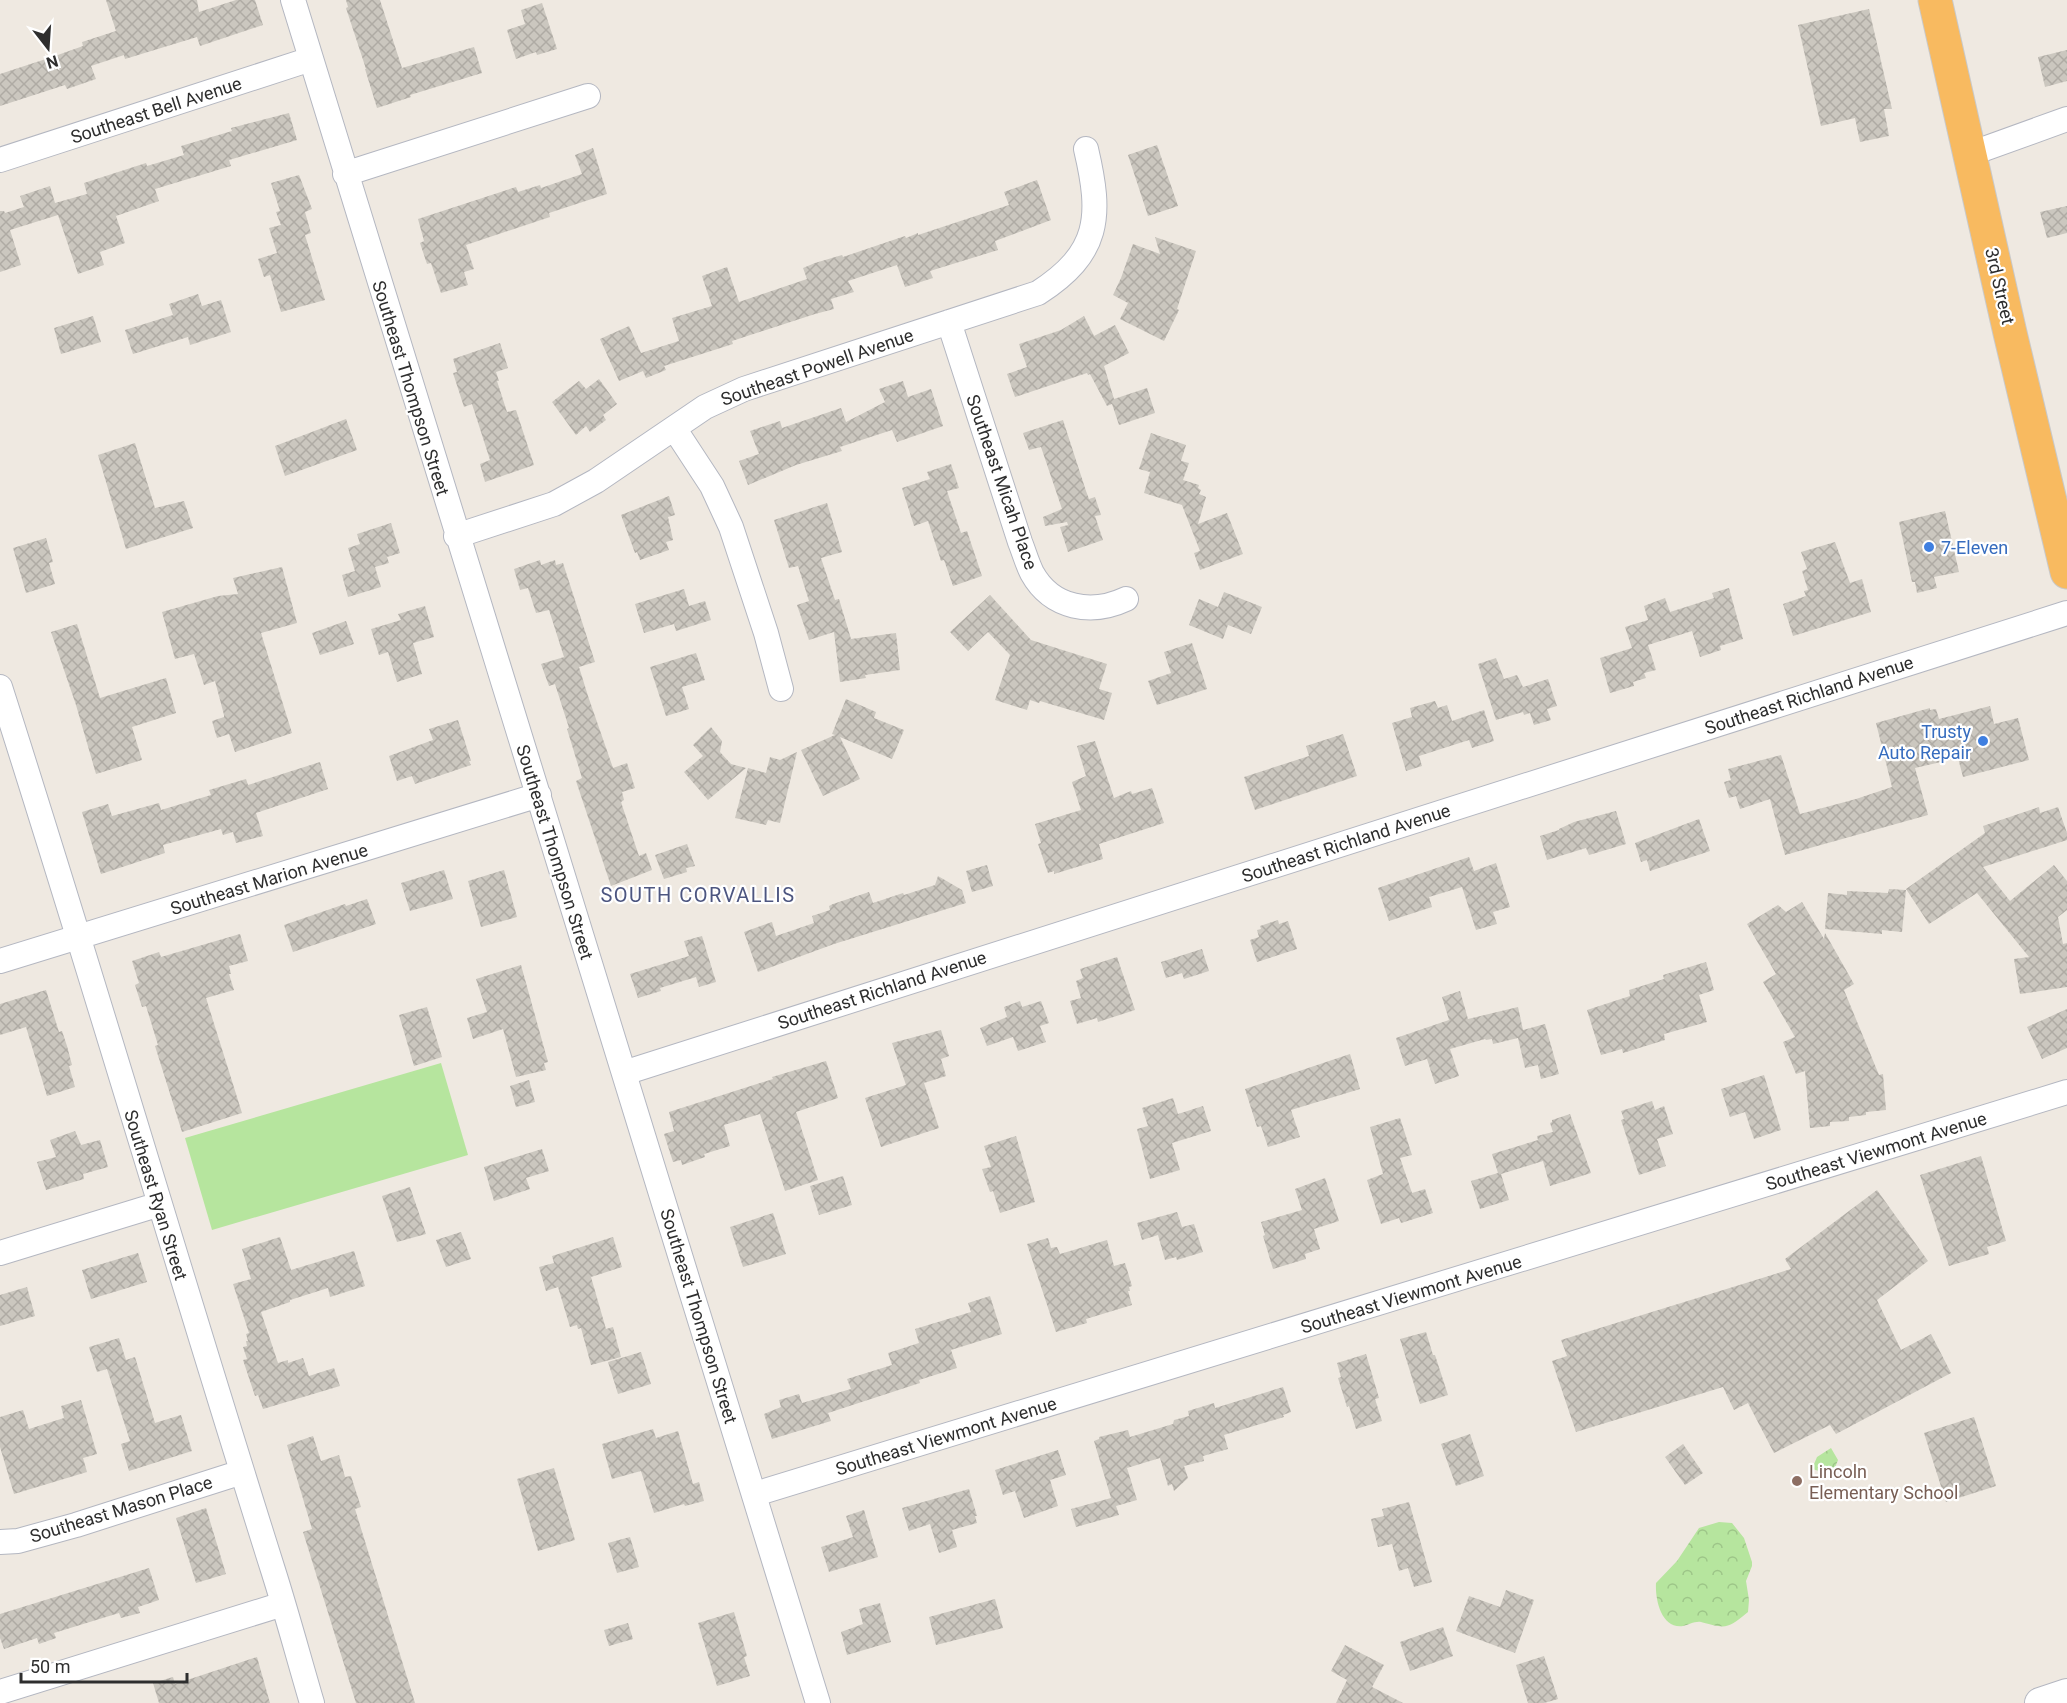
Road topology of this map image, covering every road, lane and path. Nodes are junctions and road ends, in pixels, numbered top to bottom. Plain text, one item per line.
1 (293, 0) edge
2 (1935, 0) edge
3 (311, 59) junction
4 (588, 96) dead end
5 (2067, 119) edge
6 (1086, 149) dead end
7 (1970, 154) junction
8 (0, 160) edge
9 (345, 174) junction
10 (949, 322) junction
11 (674, 428) junction
12 (456, 537) junction
13 (2067, 572) edge
14 (1126, 600) dead end
15 (2067, 614) edge
16 (0, 687) edge
17 (781, 689) dead end
18 (5, 719) edge
19 (539, 795) junction
20 (78, 939) junction
21 (0, 962) edge
22 (624, 1073) junction
23 (2067, 1092) edge
24 (160, 1204) junction
25 (0, 1253) edge
26 (242, 1472) junction
27 (755, 1494) junction
28 (0, 1542) edge
29 (283, 1604) junction
30 (0, 1692) edge
31 (2067, 1695) edge
32 (312, 1703) edge
33 (818, 1703) edge
34 (2040, 1703) edge

1 - 3 street, Southeast Thompson Street
2 - 7 highway, 3rd Street
3 - 8 street, Southeast Bell Avenue
3 - 9 street, Southeast Thompson Street
4 - 9 street
5 - 7 street
6 - 10 street, Southeast Powell Avenue
7 - 13 highway, 3rd Street
9 - 12 street, Southeast Thompson Street
10 - 11 street, Southeast Powell Avenue
10 - 14 street, Southeast Micah Place
11 - 12 street, Southeast Powell Avenue
11 - 17 street
12 - 19 street, Southeast Thompson Street
15 - 22 street, Southeast Richland Avenue
16 - 18 street, Southeast Ryan Street
18 - 20 street, Southeast Ryan Street
19 - 20 street, Southeast Marion Avenue
19 - 22 street, Southeast Thompson Street
20 - 21 street, Southeast Marion Avenue
20 - 24 street, Southeast Ryan Street
22 - 27 street, Southeast Thompson Street
23 - 27 street, Southeast Viewmont Avenue
24 - 25 street
24 - 26 street, Southeast Ryan Street
26 - 28 street, Southeast Mason Place
26 - 29 street, Southeast Ryan Street
27 - 33 street, Southeast Thompson Street
29 - 30 street
29 - 32 street, Southeast Ryan Street
31 - 34 street

